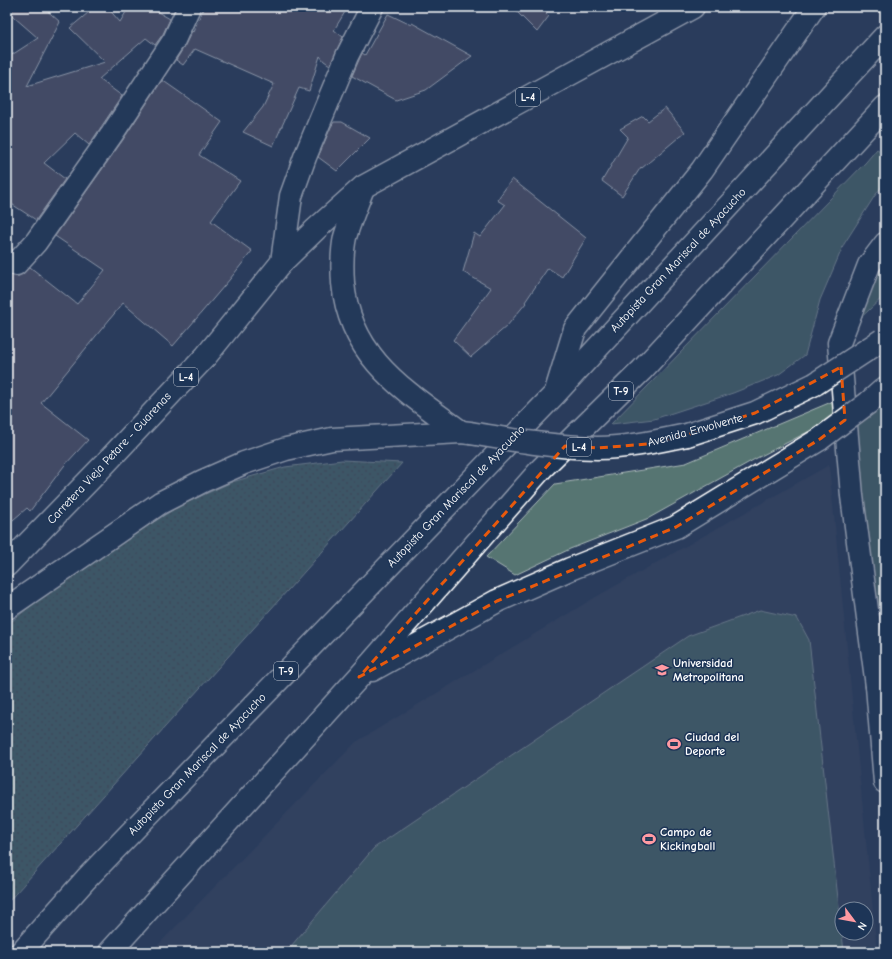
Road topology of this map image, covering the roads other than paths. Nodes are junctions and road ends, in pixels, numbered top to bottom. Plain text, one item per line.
1 (189, 7) edge
2 (372, 7) edge
3 (693, 7) edge
4 (814, 7) edge
5 (885, 36) edge
6 (885, 106) edge
7 (363, 187) junction
8 (885, 244) edge
9 (282, 262) junction
10 (16, 264) dead end
11 (884, 339) edge
12 (885, 388) edge
13 (555, 394) junction
14 (466, 433) junction
15 (7, 565) edge
16 (7, 608) edge
17 (885, 658) edge
18 (359, 677) junction
19 (877, 686) junction
20 (885, 782) edge
21 (21, 952) edge
22 (110, 952) edge

1 - 10 main road
2 - 9 main road
3 - 7 main road, Carretera Vieja Petare - Guarenas / L-4
4 - 13 main road
5 - 13 main road, Autopista Gran Mariscal de Ayacucho / T-9
6 - 18 main road, T-9
7 - 9 main road, Carretera Vieja Petare - Guarenas / L-4
7 - 14 main road, L-4
8 - 19 main road
9 - 15 main road, Carretera Vieja Petare - Guarenas / L-4
11 - 14 main road, Avenida Envolvente / L-4, bridge
12 - 18 main road, bridge
13 - 21 main road, Autopista Gran Mariscal de Ayacucho / T-9
14 - 16 main road, L-4
17 - 19 main road
18 - 22 main road, T-9
19 - 20 main road

